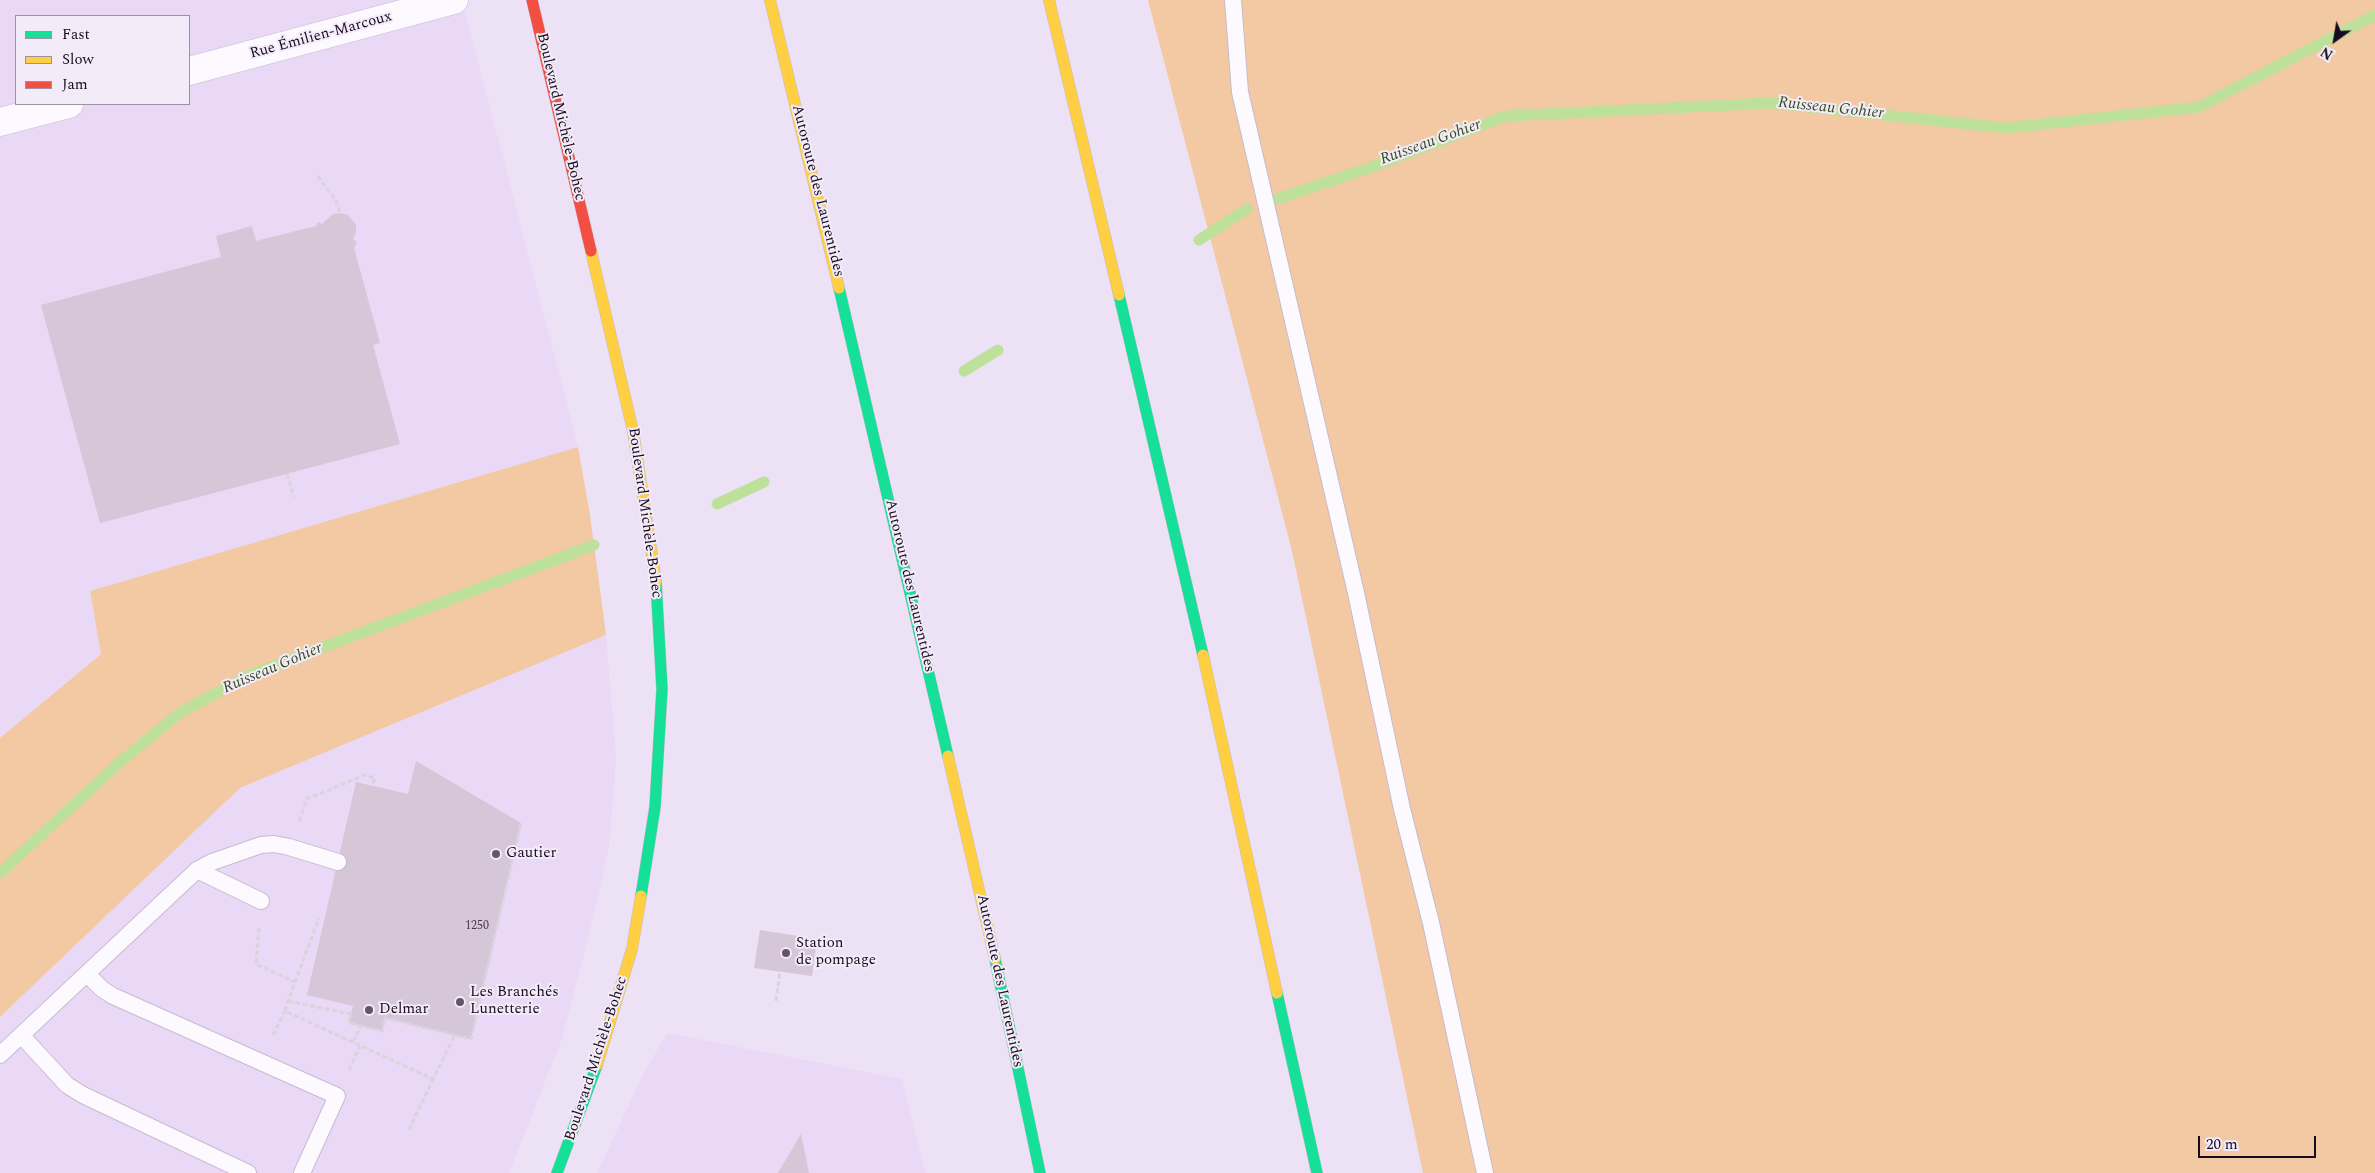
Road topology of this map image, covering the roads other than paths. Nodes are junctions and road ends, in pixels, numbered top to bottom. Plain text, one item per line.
1 (454, 0) edge
2 (532, 0) edge
3 (770, 0) edge
4 (1048, 0) edge
5 (1233, 0) edge
6 (190, 72) edge
7 (65, 105) edge
8 (0, 122) edge
9 (338, 862) dead end
10 (197, 870) junction
11 (261, 901) road end
12 (87, 974) junction
13 (21, 1035) junction
14 (0, 1055) edge
15 (248, 1173) edge
16 (302, 1173) edge
17 (557, 1173) edge
18 (1040, 1173) edge
19 (1317, 1173) edge
20 (1485, 1173) edge

1 - 6 street, Rue Émilien-Marcoux
2 - 17 main road, Boulevard Michèle-Bohec
3 - 18 main road, Autoroute des Laurentides
4 - 19 main road
5 - 20 lane
7 - 8 street
9 - 10 lane
10 - 11 lane
10 - 12 lane
12 - 13 lane
12 - 16 lane
13 - 14 lane
13 - 15 lane

